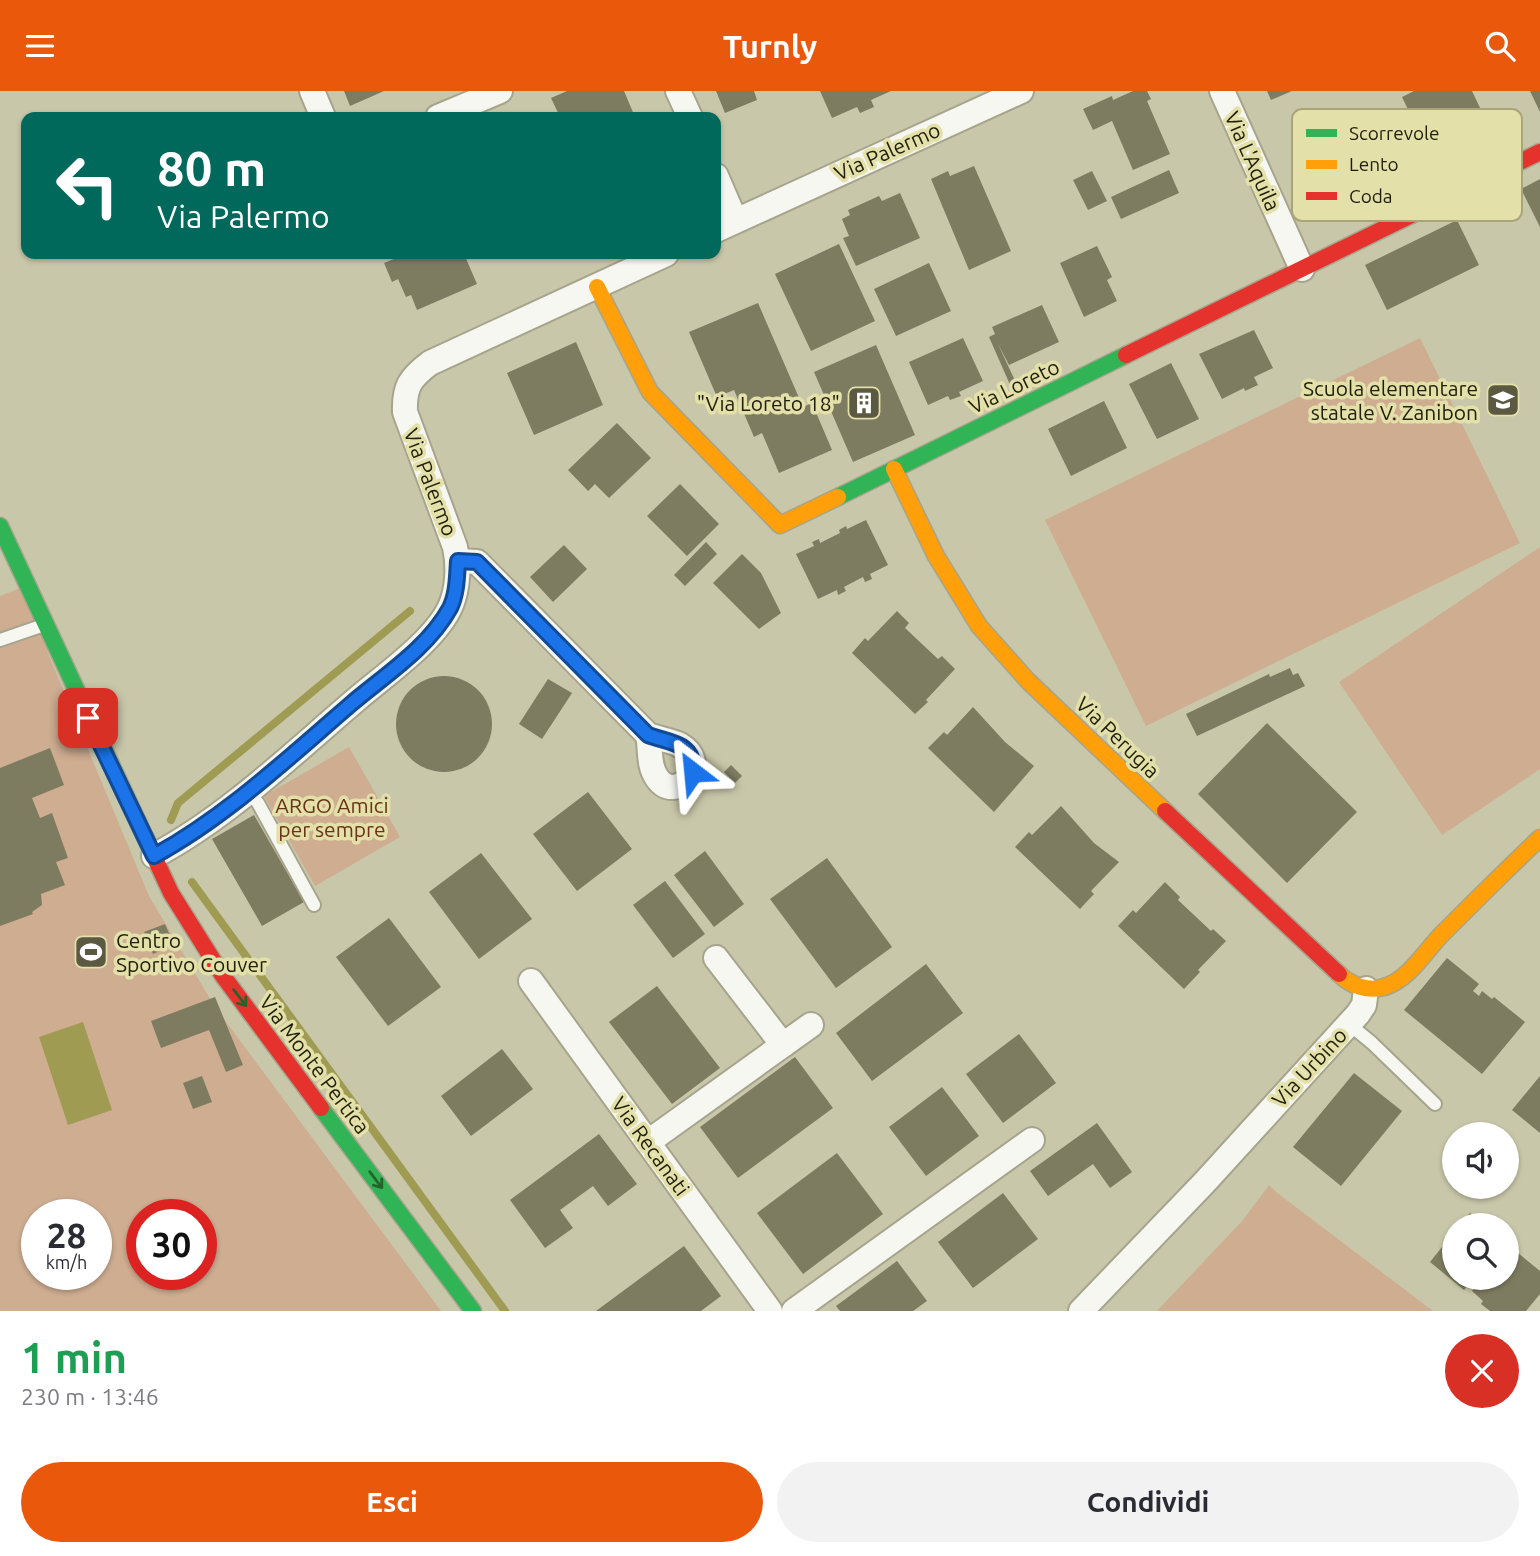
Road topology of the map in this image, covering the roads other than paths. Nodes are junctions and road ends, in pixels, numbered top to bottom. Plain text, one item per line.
1 (312, 91) edge
2 (500, 91) edge
3 (678, 91) edge
4 (1021, 91) edge
5 (1222, 91) edge
6 (321, 112) edge
7 (450, 112) edge
8 (688, 112) edge
9 (1540, 152) edge
10 (1522, 161) edge
11 (721, 203) edge
12 (1400, 221) edge
13 (725, 225) edge
14 (656, 259) edge
15 (1302, 269) junction
16 (597, 287) junction
17 (894, 469) junction
18 (0, 527) edge
19 (458, 561) junction
20 (44, 625) junction
21 (0, 640) edge
22 (648, 735) dead end
23 (248, 792) junction
24 (1540, 838) edge
25 (154, 856) junction
26 (314, 905) dead end
27 (716, 958) dead end
28 (531, 981) dead end
29 (1366, 989) junction
30 (1349, 1024) junction
31 (811, 1025) dead end
32 (783, 1045) junction
33 (1435, 1104) dead end
34 (1032, 1140) dead end
35 (648, 1142) junction
36 (473, 1311) edge
37 (770, 1311) edge
38 (794, 1311) edge
39 (1082, 1311) edge

1 - 6 street
2 - 7 street
3 - 8 street
4 - 13 street, Via Palermo
5 - 15 street, Via L'Aquila
9 - 10 street, Via Loreto
11 - 13 street
12 - 15 street, Via Loreto
14 - 16 street, Via Palermo
15 - 17 street, Via Loreto
16 - 17 street, Via Loreto
16 - 19 street, Via Palermo
17 - 29 street, Via Perugia
18 - 20 street, Via Monte Pertica
19 - 22 street
19 - 23 street, Via Palermo
20 - 21 lane
20 - 25 street, Via Monte Pertica
23 - 25 street, Via Palermo
23 - 26 lane
24 - 29 street
25 -> 36 street, Via Monte Pertica
27 - 32 street
28 - 35 street, Via Recanati
29 - 30 street, Via Urbino
30 - 33 lane
30 - 39 street, Via Urbino
31 - 32 street
32 - 35 street
34 - 38 street
35 - 37 street, Via Recanati

